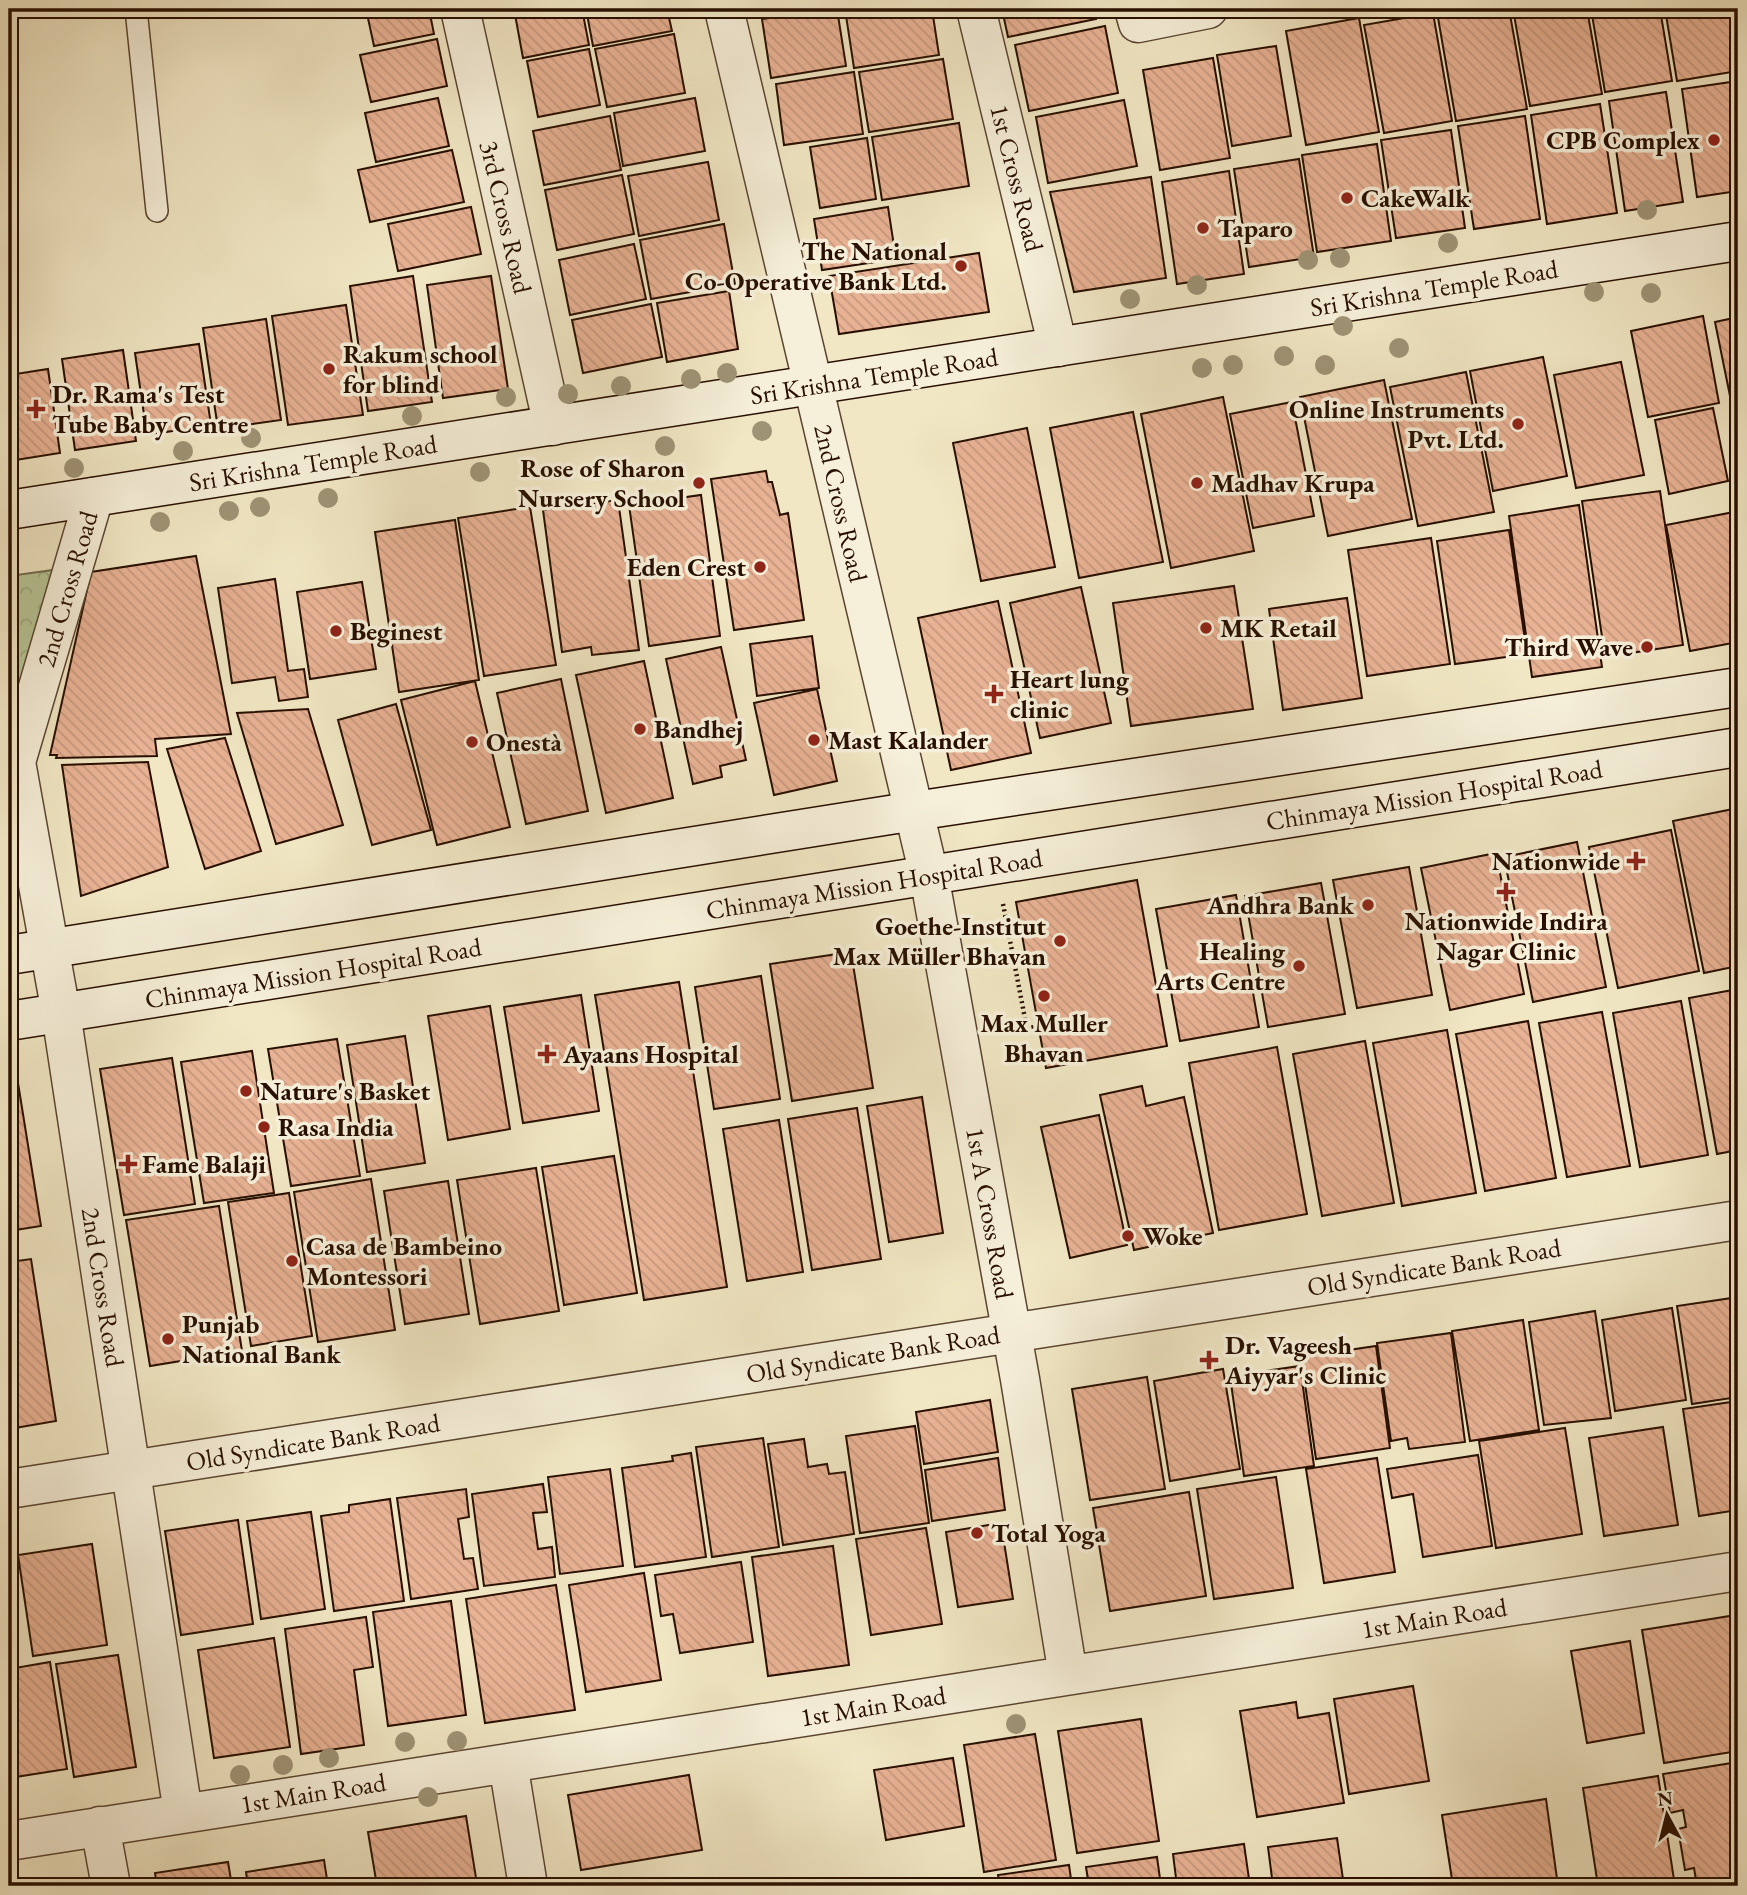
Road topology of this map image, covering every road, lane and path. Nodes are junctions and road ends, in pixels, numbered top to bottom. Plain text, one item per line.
1 (136, 9) edge
2 (460, 9) edge
3 (724, 9) edge
4 (976, 9) edge
5 (1135, 9) edge
6 (1208, 9) edge
7 (157, 211) dead end
8 (1738, 241) edge
9 (1058, 347) junction
10 (813, 385) junction
11 (553, 426) junction
12 (94, 497) junction
13 (9, 510) edge
14 (1738, 687) edge
15 (1738, 747) edge
16 (12, 757) edge
17 (915, 811) junction
18 (996, 865) junction
19 (929, 875) junction
20 (50, 949) junction
21 (9, 956) edge
22 (61, 1013) junction
23 (9, 1021) edge
24 (1038, 1027) dead end
25 (1738, 1220) edge
26 (1011, 1333) junction
27 (131, 1470) junction
28 (9, 1489) edge
29 (1738, 1571) edge
30 (1068, 1675) junction
31 (508, 1763) junction
32 (183, 1814) junction
33 (100, 1826) junction
34 (9, 1841) edge
35 (111, 1886) edge
36 (528, 1886) edge

1 - 7 lane
2 - 11 street, 3rd Cross Road
3 - 10 street, 2nd Cross Road
4 - 9 street, 1st Cross Road
5 - 6 street
8 - 9 street, Sri Krishna Temple Road
9 - 10 street, Sri Krishna Temple Road
10 - 11 street, Sri Krishna Temple Road
10 - 17 street, 2nd Cross Road
11 - 12 street, Sri Krishna Temple Road
12 - 13 street, Sri Krishna Temple Road
12 - 16 street, 2nd Cross Road
14 - 17 street
15 - 18 street, Chinmaya Mission Hospital Road
16 - 20 street, 2nd Cross Road
17 - 19 street, 2nd Cross Road
17 - 20 street
18 - 19 street, Chinmaya Mission Hospital Road
18 - 24 path
19 - 22 street, Chinmaya Mission Hospital Road
19 - 26 street, 1st A Cross Road
20 - 21 street
20 - 22 street, 2nd Cross Road
22 - 23 street, Chinmaya Mission Hospital Road
22 - 27 street, 2nd Cross Road
25 - 26 street, Old Syndicate Bank Road
26 - 27 street, Old Syndicate Bank Road
26 - 30 street, 1st A Cross Road
27 - 28 street, Old Syndicate Bank Road
27 - 32 street, 2nd Cross Road
29 - 30 street, 1st Main Road
30 - 31 street, 1st Main Road
31 - 32 street, 1st Main Road
31 - 36 street
32 - 33 street, 1st Main Road
33 - 34 street, 1st Main Road
33 - 35 street

